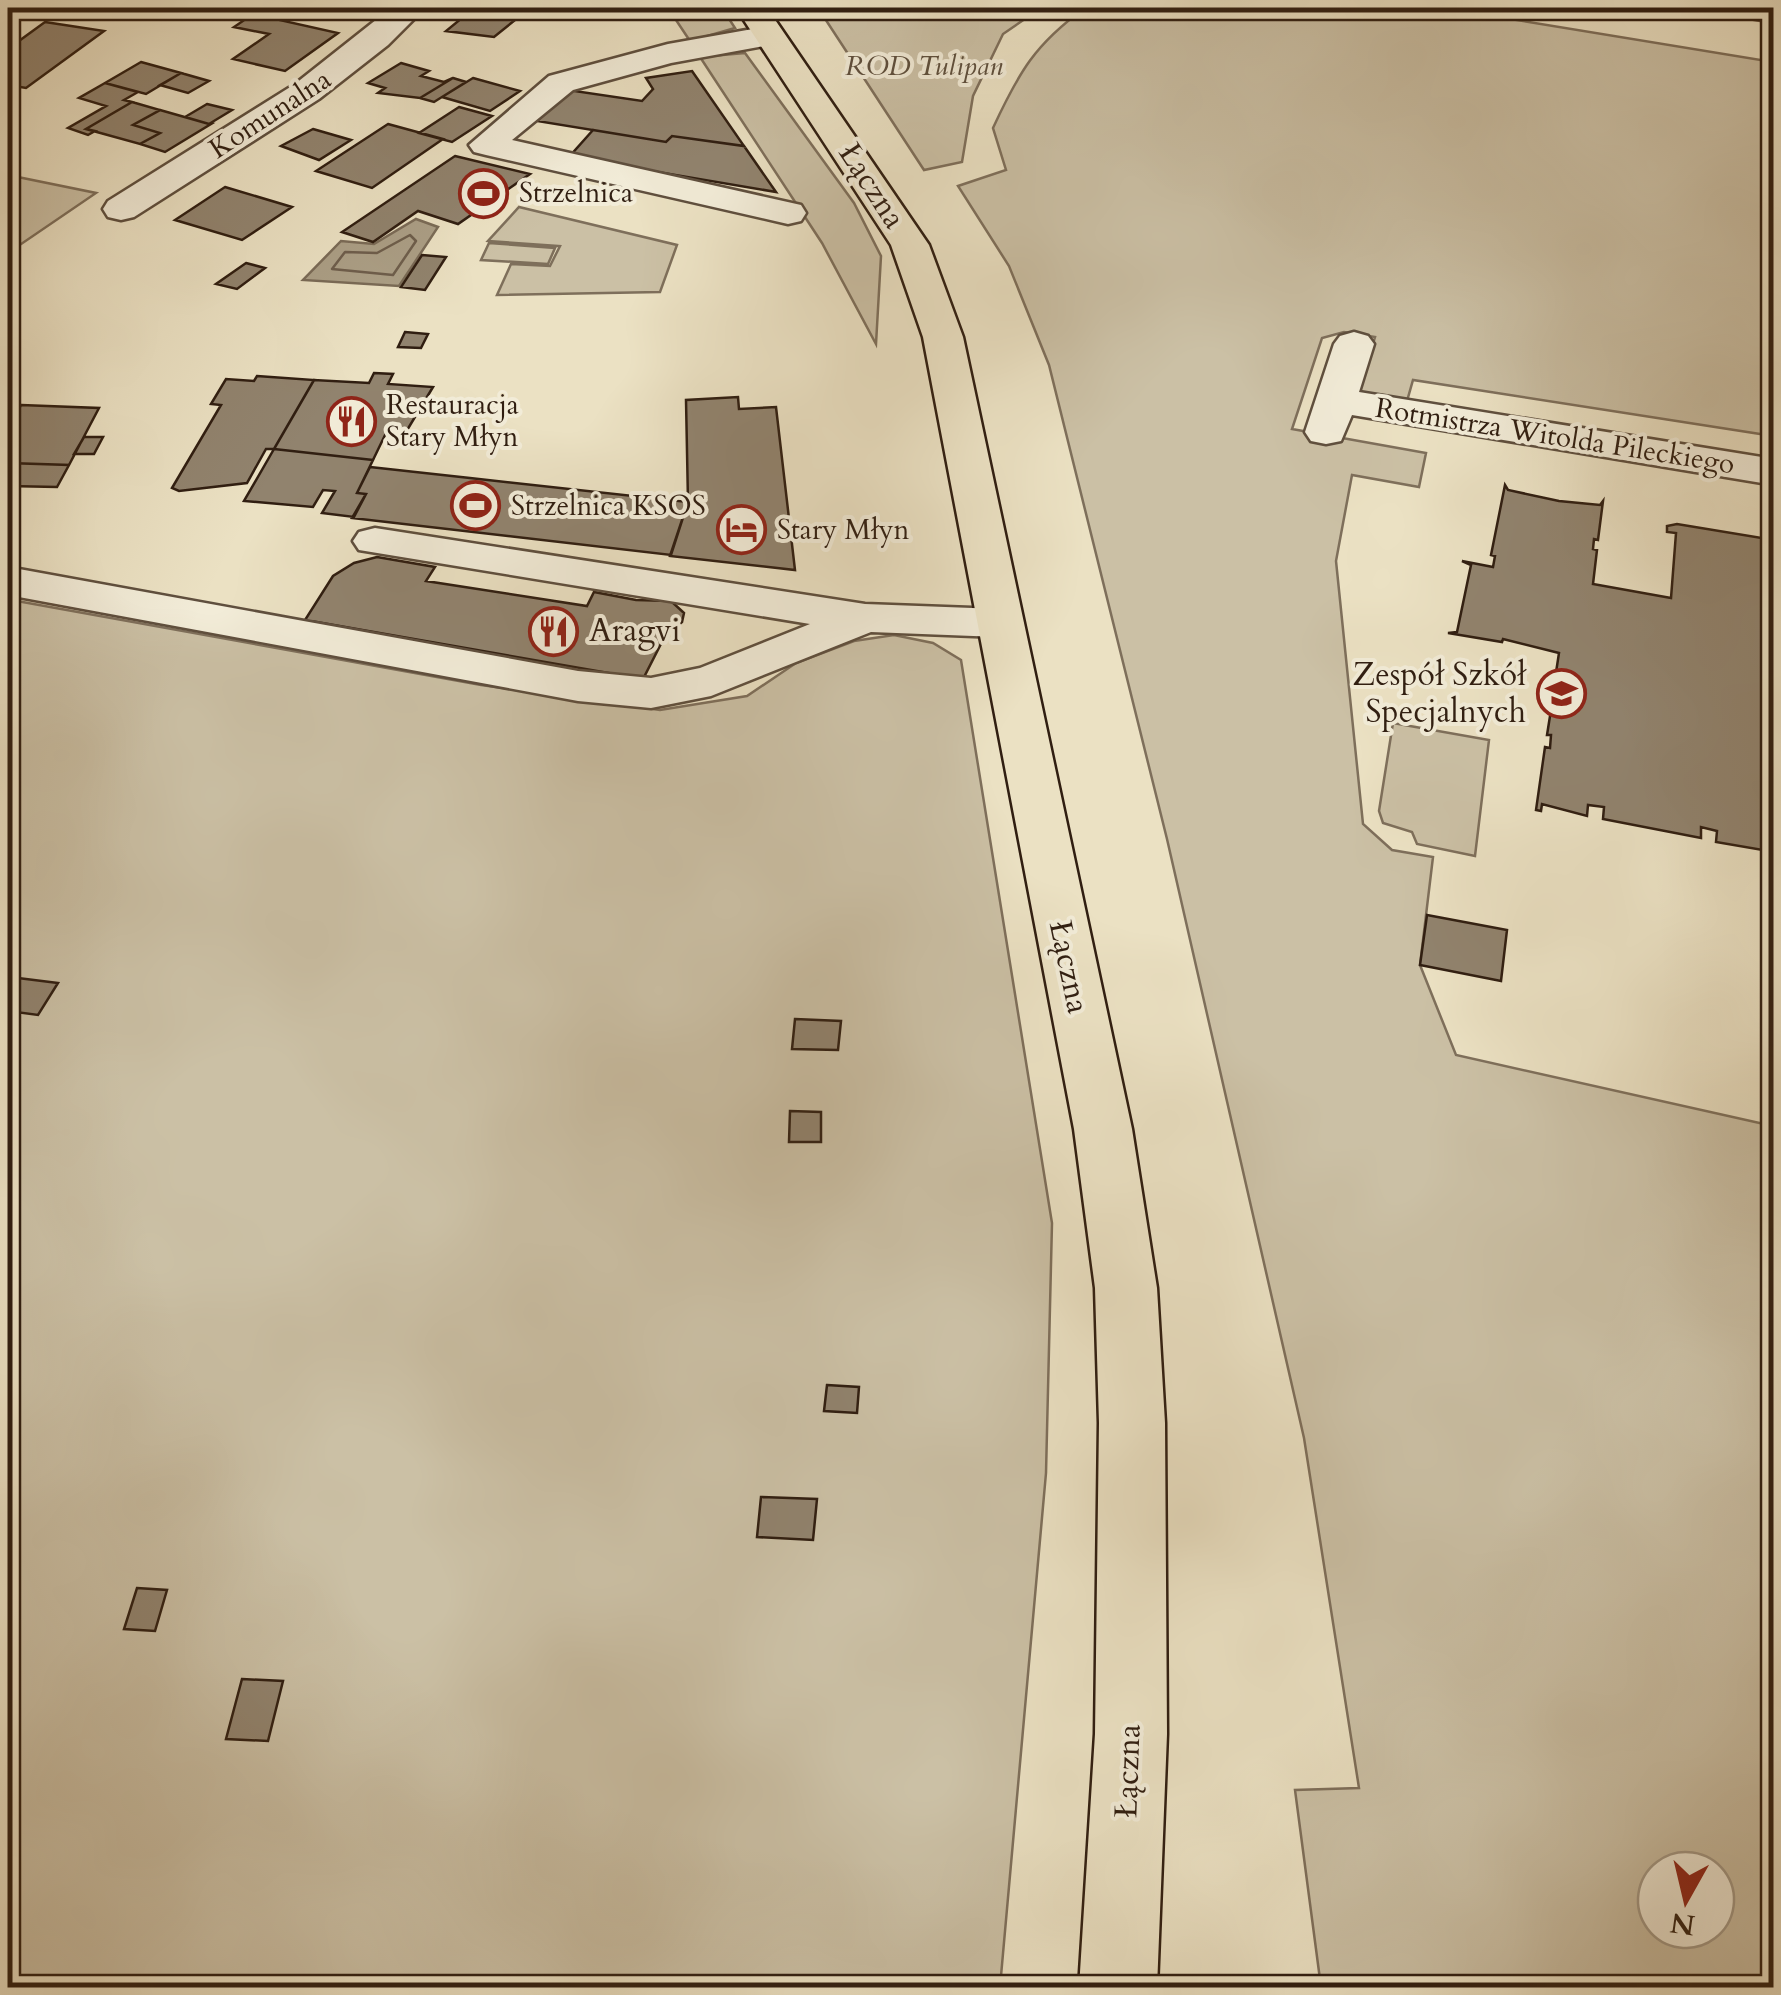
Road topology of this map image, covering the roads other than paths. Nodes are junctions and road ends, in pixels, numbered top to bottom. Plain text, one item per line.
1 (408, 8) edge
2 (1742, 8) edge
3 (1774, 13) edge
4 (760, 22) edge
5 (121, 209) dead end
6 (788, 213) dead end
7 (1354, 344) dead end
8 (1774, 472) edge
9 (375, 541) dead end
10 (8, 582) edge
11 (865, 618) junction
12 (999, 624) junction
13 (1118, 1988) edge

1 - 5 street, Komunalna
2 - 3 street
4 - 6 street
4 - 12 main road, Łączna
7 - 8 street, Rotmistrza Witolda Pileckiego
9 - 11 street
10 - 11 street
11 - 12 street
12 - 13 main road, Łączna

